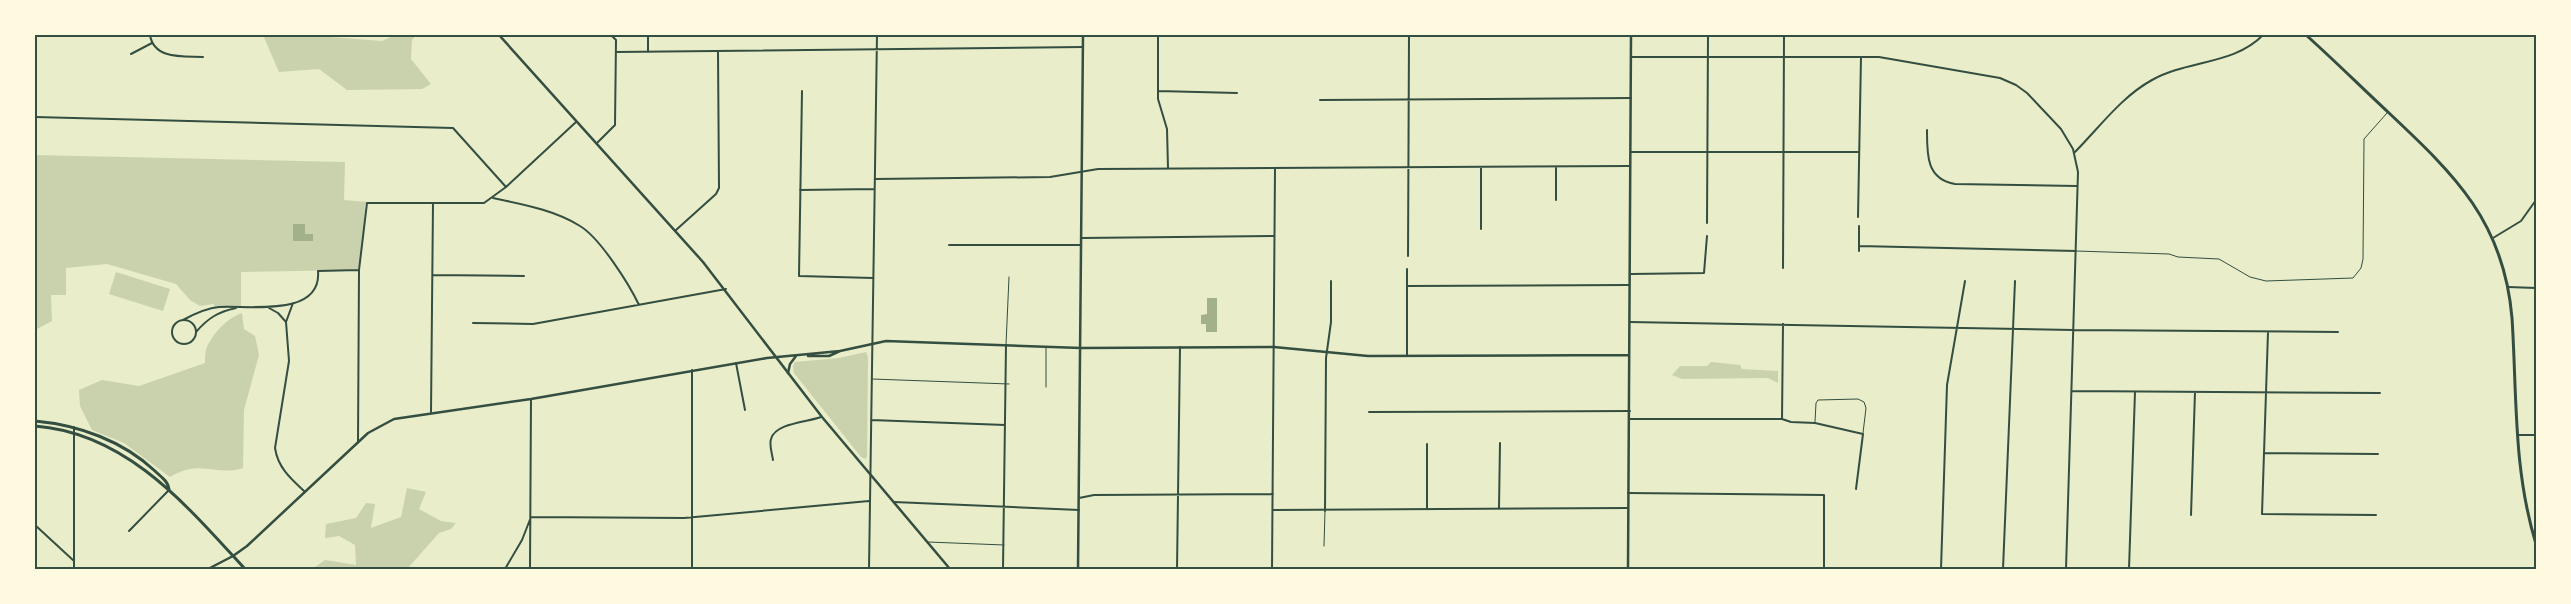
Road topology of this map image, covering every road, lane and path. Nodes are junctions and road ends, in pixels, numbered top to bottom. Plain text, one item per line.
1 (150, 35) edge
2 (499, 35) edge
3 (611, 35) edge
4 (648, 35) edge
5 (877, 35) edge
6 (1083, 35) edge
7 (1158, 35) edge
8 (1409, 35) edge
9 (1631, 35) edge
10 (1708, 35) edge
11 (1784, 35) edge
12 (2263, 35) edge
13 (2306, 35) edge
14 (152, 43) junction
15 (1083, 47) junction
16 (877, 50) junction
17 (616, 52) junction
18 (648, 52) junction
19 (718, 52) junction
20 (131, 54) dead end
21 (203, 56) dead end
22 (1708, 56) junction
23 (1861, 56) junction
24 (1631, 57) junction
25 (1784, 57) junction
26 (802, 91) dead end
27 (1158, 91) junction
28 (1237, 93) dead end
29 (1631, 98) junction
30 (1409, 99) junction
31 (1320, 100) dead end
32 (2388, 112) junction
33 (35, 117) edge
34 (576, 122) junction
35 (1927, 130) dead end
36 (595, 144) junction
37 (1631, 152) junction
38 (1707, 152) junction
39 (1784, 152) junction
40 (1859, 152) junction
41 (2074, 153) junction
42 (1631, 166) junction
43 (1409, 167) junction
44 (1482, 167) junction
45 (1556, 167) junction
46 (1275, 168) junction
47 (1168, 169) junction
48 (1082, 172) junction
49 (875, 179) junction
50 (2078, 186) junction
51 (506, 187) junction
52 (874, 189) junction
53 (800, 190) junction
54 (493, 198) junction
55 (1556, 200) dead end
56 (2536, 200) edge
57 (433, 203) junction
58 (1858, 217) dead end
59 (1707, 223) dead end
60 (1859, 226) dead end
61 (1481, 229) dead end
62 (675, 231) junction
63 (1274, 236) junction
64 (1707, 236) dead end
65 (1081, 238) junction
66 (2493, 238) junction
67 (949, 245) dead end
68 (1081, 245) junction
69 (1859, 246) junction
70 (1859, 251) dead end
71 (2076, 251) junction
72 (1408, 256) dead end
73 (1783, 268) dead end
74 (1407, 269) dead end
75 (359, 270) junction
76 (1631, 274) junction
77 (433, 275) junction
78 (524, 276) dead end
79 (1009, 277) dead end
80 (873, 278) junction
81 (1965, 281) dead end
82 (2016, 281) dead end
83 (1331, 282) dead end
84 (1630, 285) junction
85 (1407, 286) junction
86 (2508, 287) junction
87 (2536, 288) edge
88 (726, 290) junction
89 (293, 303) junction
90 (640, 305) junction
91 (268, 307) junction
92 (241, 308) junction
93 (183, 320) junction
94 (286, 322) junction
95 (1630, 322) junction
96 (1783, 323) junction
97 (473, 324) dead end
98 (1956, 327) junction
99 (2013, 328) junction
100 (2073, 330) junction
101 (2268, 332) junction
102 (2338, 332) dead end
103 (196, 333) junction
104 (872, 344) junction
105 (1006, 345) junction
106 (1046, 346) junction
107 (1180, 347) junction
108 (1274, 347) junction
109 (1081, 348) junction
110 (1327, 352) junction
111 (1629, 355) junction
112 (796, 356) junction
113 (1407, 356) junction
114 (775, 357) junction
115 (736, 363) junction
116 (692, 370) junction
117 (788, 374) junction
118 (872, 379) junction
119 (1007, 384) junction
120 (1046, 387) dead end
121 (2072, 391) junction
122 (2266, 391) junction
123 (2135, 392) junction
124 (2194, 392) junction
125 (2380, 393) dead end
126 (531, 399) junction
127 (745, 410) dead end
128 (1630, 411) junction
129 (431, 412) junction
130 (1370, 412) dead end
131 (822, 417) junction
132 (1629, 419) junction
133 (1782, 419) junction
134 (871, 420) junction
135 (35, 421) edge
136 (1815, 423) junction
137 (1005, 425) junction
138 (35, 426) edge
139 (74, 427) junction
140 (74, 433) junction
141 (1863, 434) junction
142 (2516, 435) junction
143 (2536, 435) edge
144 (358, 442) junction
145 (1500, 443) dead end
146 (1427, 444) dead end
147 (2264, 453) junction
148 (2378, 454) dead end
149 (773, 460) dead end
150 (870, 474) junction
151 (168, 488) junction
152 (1856, 489) dead end
153 (305, 492) junction
154 (1628, 493) junction
155 (1178, 494) junction
156 (1273, 494) junction
157 (1079, 498) junction
158 (869, 500) junction
159 (894, 502) junction
160 (1005, 506) junction
161 (1629, 508) junction
162 (1499, 509) junction
163 (1079, 510) junction
164 (1273, 510) junction
165 (1427, 510) junction
166 (1325, 511) junction
167 (2191, 515) dead end
168 (2376, 515) dead end
169 (693, 516) junction
170 (531, 517) junction
171 (35, 525) edge
172 (129, 531) dead end
173 (927, 542) junction
174 (2536, 544) edge
175 (1004, 545) junction
176 (1324, 546) dead end
177 (233, 556) junction
178 (74, 561) junction
179 (74, 569) edge
180 (208, 569) edge
181 (245, 569) edge
182 (505, 569) edge
183 (530, 569) edge
184 (692, 569) edge
185 (869, 569) edge
186 (950, 569) edge
187 (1003, 569) edge
188 (1078, 569) edge
189 (1177, 569) edge
190 (1272, 569) edge
191 (1628, 569) edge
192 (1760, 569) edge
193 (1824, 569) edge
194 (1941, 569) edge
195 (2003, 569) edge
196 (2066, 569) edge
197 (2130, 569) edge

1 - 14 street
2 - 34 street
3 - 17 street
4 - 18 street
5 - 16 street
6 - 15 street
7 - 27 street
8 - 30 street
9 - 24 street
10 - 22 street
11 - 25 street
12 - 41 street
13 - 32 main road
14 - 20 street
14 - 21 street
15 - 16 street
15 - 48 street
16 - 19 street
16 - 49 street
17 - 18 street
17 - 36 street
18 - 19 street
19 - 62 street
22 - 24 street
22 - 25 street
22 - 38 street
23 - 25 street
23 - 40 street
23 - 41 street
24 - 29 street
25 - 39 street
26 - 53 street
27 - 28 street
27 - 47 street
29 - 30 street
29 - 37 street
30 - 31 street
30 - 43 street
32 - 66 main road
32 - 71 lane
33 - 51 street
34 - 36 street
34 - 51 street
35 - 50 street
36 - 62 street
37 - 38 street
37 - 42 street
38 - 39 street
38 - 59 street
39 - 40 street
39 - 73 street
40 - 58 street
41 - 50 street
42 - 45 street
42 - 76 street
43 - 44 street
43 - 46 street
43 - 72 street
44 - 45 street
44 - 61 street
45 - 55 street
46 - 47 street
46 - 63 street
47 - 48 street
48 - 49 street
48 - 65 street
49 - 52 street
50 - 71 street
51 - 54 street
52 - 53 street
52 - 80 street
53 - 80 street
54 - 57 street
54 - 90 street
56 - 66 street
57 - 75 street
57 - 77 street
60 - 69 street
62 - 88 street
63 - 65 street
63 - 108 street
64 - 76 street
65 - 68 street
66 - 86 main road
67 - 68 street
68 - 109 street
69 - 70 street
69 - 71 street
71 - 100 street
74 - 85 street
75 - 89 street
75 - 144 street
76 - 84 street
77 - 78 street
77 - 129 street
79 - 105 lane
80 - 104 street
81 - 98 street
82 - 99 street
83 - 110 street
84 - 85 street
84 - 95 street
85 - 113 street
86 - 87 street
86 - 142 main road
88 - 90 street
88 - 114 street
89 - 91 street
89 - 94 street
90 - 97 street
91 - 92 street
91 - 94 street
92 - 93 street
92 - 103 street
93 - 103 street
93 - 103 street
94 - 153 street
95 - 96 street
95 - 111 street
96 - 98 street
96 - 133 street
98 - 99 street
98 - 194 street
99 - 100 street
99 - 195 street
100 - 101 street
100 - 121 street
101 - 102 street
101 - 122 street
104 - 105 street
104 - 112 street
104 - 118 street
105 - 106 street
105 - 119 street
106 - 109 street
106 - 120 lane
107 - 108 street
107 - 109 street
107 - 155 street
108 - 110 street
108 - 156 street
109 - 157 street
110 - 113 street
110 - 166 street
111 - 113 street
111 - 128 street
112 - 114 street
112 - 117 street
114 - 115 street
114 - 117 street
115 - 116 street
115 - 127 street
116 - 126 street
116 - 169 street
117 - 131 street
118 - 119 lane
118 - 134 street
119 - 137 street
121 - 123 street
121 - 196 street
122 - 124 street
122 - 125 street
122 - 147 street
123 - 124 street
123 - 197 street
124 - 167 street
126 - 129 street
126 - 170 street
128 - 130 street
128 - 132 street
129 - 144 street
131 - 149 street
131 - 150 street
132 - 133 street
132 - 154 street
133 - 136 street
134 - 137 street
134 - 150 street
135 - 139 main road
136 - 141 street
136 - 141 lane
137 - 160 street
138 - 140 main road
139 - 140 street
139 - 151 main road
140 - 151 main road
140 - 178 street
141 - 152 street
142 - 143 street
142 - 174 main road
144 - 153 street
145 - 162 street
146 - 165 street
147 - 148 street
147 - 168 street
150 - 158 street
150 - 159 street
151 - 172 street
151 - 177 main road
153 - 177 street
154 - 161 street
154 - 193 street
155 - 156 street
155 - 157 street
155 - 189 street
156 - 164 street
157 - 163 street
158 - 169 street
158 - 185 street
159 - 160 street
159 - 173 street
160 - 163 street
160 - 175 street
161 - 162 street
161 - 191 street
162 - 165 street
163 - 188 street
164 - 166 street
164 - 190 street
165 - 166 street
166 - 176 lane
169 - 170 street
169 - 184 street
170 - 182 street
170 - 183 street
171 - 178 street
173 - 175 lane
173 - 186 street
175 - 187 street
177 - 180 street
177 - 181 main road
178 - 179 street
191 - 192 street

